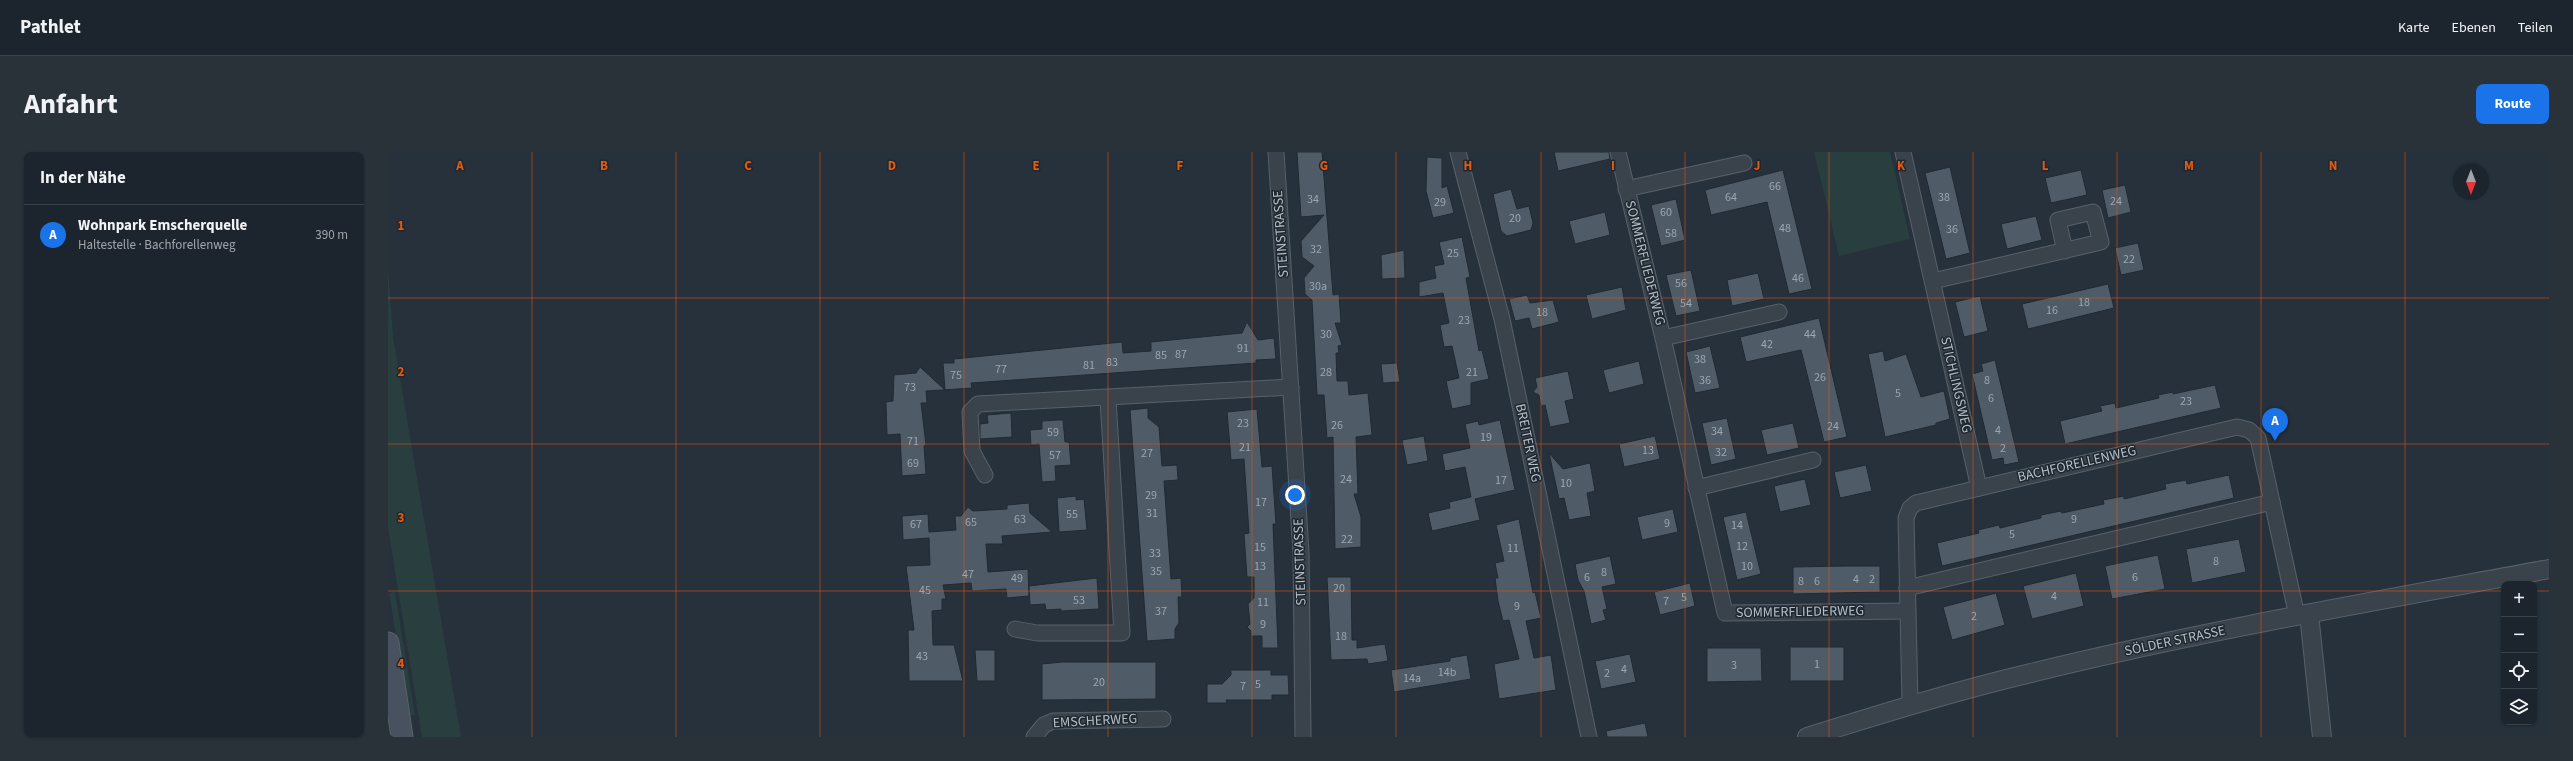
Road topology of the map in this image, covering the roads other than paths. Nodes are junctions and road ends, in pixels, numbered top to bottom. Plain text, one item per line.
1 (1276, 152) edge
2 (1458, 152) edge
3 (1618, 152) edge
4 (1903, 152) edge
5 (1744, 163) dead end
6 (1626, 189) junction
7 (2065, 251) dead end
8 (1933, 281) junction
9 (1779, 312) dead end
10 (1663, 338) junction
11 (1291, 387) junction
12 (1108, 399) junction
13 (1813, 460) dead end
14 (985, 475) dead end
15 (1696, 488) junction
16 (1979, 488) junction
17 (2272, 502) junction
18 (2549, 569) edge
19 (1907, 588) junction
20 (1908, 611) junction
21 (2303, 615) junction
22 (1015, 629) dead end
23 (388, 643) edge
24 (1910, 704) junction
25 (1163, 719) dead end
26 (402, 737) edge
27 (1034, 737) edge
28 (1303, 737) edge
29 (1589, 737) edge
30 (1806, 737) edge
31 (2322, 737) edge

1 - 11 street, STEINSTRASSE
2 - 29 street, BREITER WEG
3 - 6 street, SOMMERFLIEDERWEG
4 - 8 street, STICHLINGSWEG
5 - 6 street, SOMMERFLIEDERWEG
6 - 10 street, SOMMERFLIEDERWEG
7 - 8 street
8 - 16 street, STICHLINGSWEG
9 - 10 street, SOMMERFLIEDERWEG
10 - 15 street, SOMMERFLIEDERWEG
11 - 12 street
11 - 28 street, STEINSTRASSE
12 - 14 street
12 - 22 street
13 - 15 street
15 - 20 street, SOMMERFLIEDERWEG
16 - 17 street, BACHFORELLENWEG
16 - 19 street, BACHFORELLENWEG
17 - 19 street
17 - 21 street, BACHFORELLENWEG
18 - 21 street, SÖLDER STRASSE
19 - 20 street, BACHFORELLENWEG
20 - 24 street, BACHFORELLENWEG
21 - 24 street, SÖLDER STRASSE
21 - 31 street
23 - 26 main road
24 - 30 street, SÖLDER STRASSE
25 - 27 street, EMSCHERWEG

